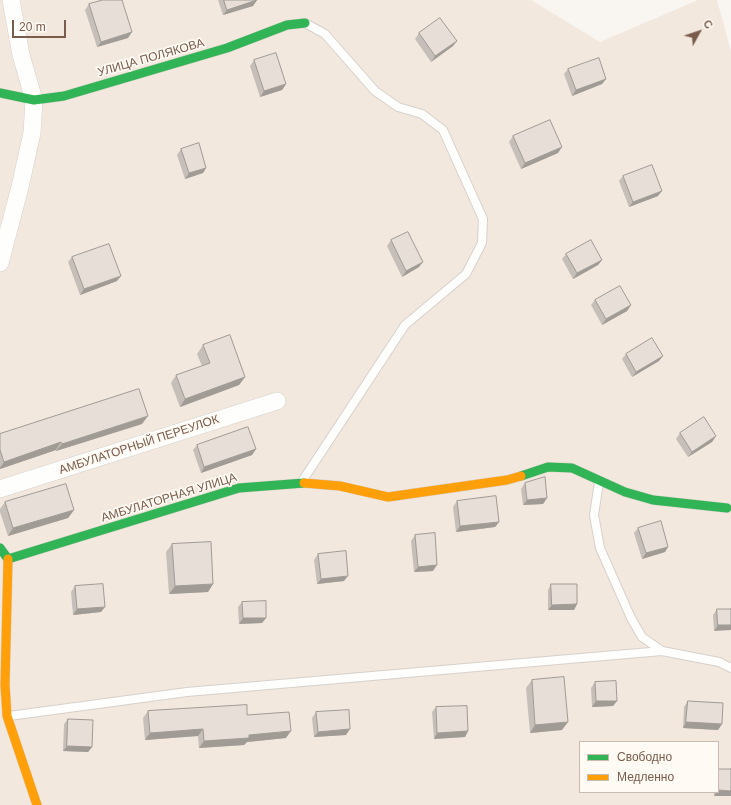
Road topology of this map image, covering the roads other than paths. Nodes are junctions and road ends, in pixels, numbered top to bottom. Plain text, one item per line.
1 (11, 0) edge
2 (306, 23) joint
3 (0, 93) edge
4 (34, 100) junction
5 (0, 263) edge
6 (277, 401) dead end
7 (599, 481) junction
8 (301, 483) junction
9 (0, 489) edge
10 (726, 508) dead end
11 (0, 548) edge
12 (8, 559) junction
13 (662, 651) junction
14 (731, 668) edge
15 (4, 715) edge
16 (36, 805) edge

1 - 4 street
2 - 4 street, УЛИЦА ПОЛЯКОВА
2 - 8 lane
3 - 4 street, УЛИЦА ПОЛЯКОВА
4 - 5 street
6 - 9 street, АМБУЛАТОРНЫЙ ПЕРЕУЛОК
7 - 8 street, АМБУЛАТОРНАЯ УЛИЦА
7 - 10 street, АМБУЛАТОРНАЯ УЛИЦА
7 - 13 lane
8 - 12 street, АМБУЛАТОРНАЯ УЛИЦА
11 - 12 street
12 - 15 street
13 - 14 lane
13 - 15 lane
15 - 16 street

